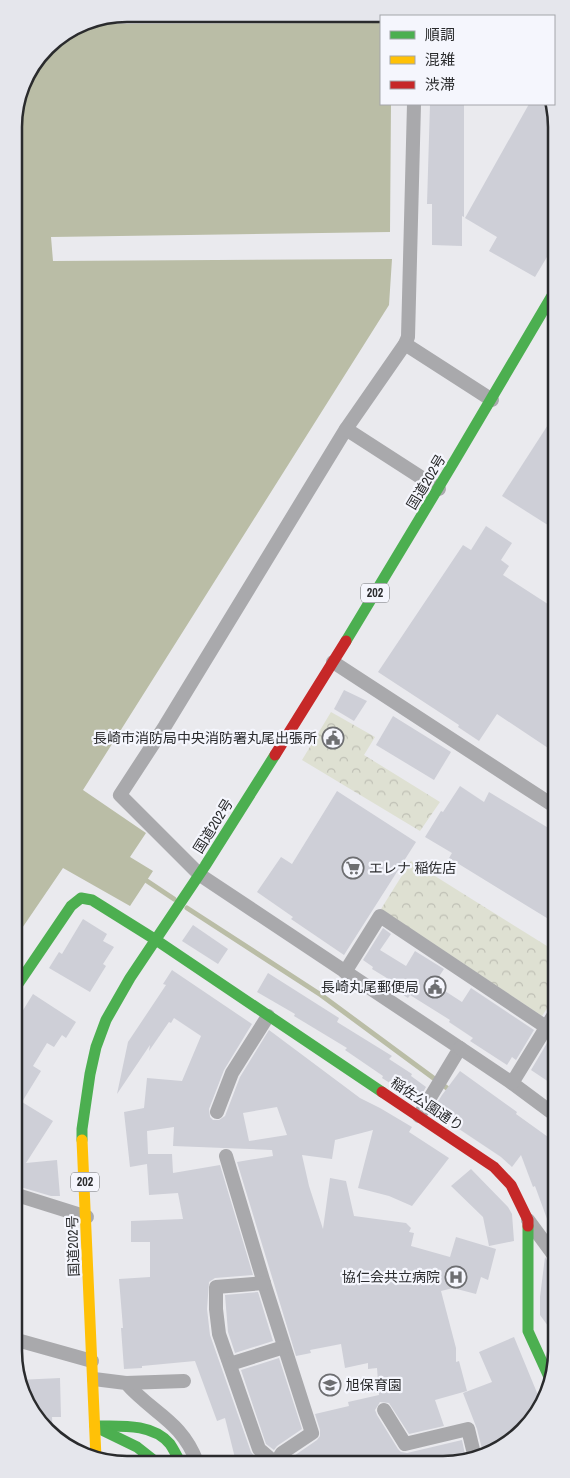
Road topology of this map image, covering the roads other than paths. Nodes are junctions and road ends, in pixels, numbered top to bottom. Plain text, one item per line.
1 (414, 105) edge
2 (548, 303) edge
3 (405, 344) junction
4 (492, 400) junction
5 (346, 429) junction
6 (439, 489) junction
7 (333, 662) junction
8 (547, 802) edge
9 (200, 875) junction
10 (156, 940) junction
11 (345, 972) junction
12 (22, 978) edge
13 (268, 1016) junction
14 (546, 1027) joint
15 (460, 1048) junction
16 (512, 1082) junction
17 (547, 1109) edge
18 (217, 1112) dead end
19 (419, 1116) junction
20 (226, 1156) dead end
21 (22, 1197) edge
22 (86, 1216) junction
23 (528, 1220) junction
24 (547, 1246) edge
25 (264, 1283) junction
26 (22, 1341) edge
27 (284, 1348) junction
28 (92, 1361) junction
29 (230, 1364) junction
30 (545, 1369) edge
31 (94, 1379) junction
32 (184, 1380) dead end
33 (126, 1383) junction
34 (384, 1410) dead end
35 (95, 1426) junction
36 (96, 1450) edge
37 (473, 1451) edge
38 (150, 1456) edge
39 (177, 1456) edge
40 (195, 1456) edge
41 (267, 1456) edge
42 (281, 1456) edge

1 - 3 street
2 - 4 main road, 国道202号 / 202
3 - 4 street
3 - 5 street
4 - 6 main road, 国道202号 / 202
5 - 6 street
5 - 9 street
6 - 7 main road, 国道202号 / 202
7 - 8 street
7 - 9 main road, 国道202号 / 202
9 - 10 main road, 国道202号 / 202
9 - 11 street
10 - 12 main road, 稲佐公園通り
10 - 13 main road, 稲佐公園通り
10 - 22 main road, 国道202号 / 202
11 - 14 street
11 - 15 street
13 - 18 street
13 - 19 main road, 稲佐公園通り
14 - 16 street
15 - 16 street
15 - 19 street
16 - 17 street
19 - 23 main road, 稲佐公園通り
20 - 25 street
21 - 22 street
22 - 28 main road, 国道202号 / 202
23 - 24 street
23 - 30 main road, 稲佐公園通り
25 - 27 street
25 - 29 street
26 - 28 street
27 - 29 street
27 - 42 street
28 - 31 main road, 国道202号 / 202
29 - 41 street
31 - 33 street
31 - 35 main road, 国道202号 / 202
32 - 33 street
33 - 40 street
34 - 37 street
35 - 36 main road, 国道202号 / 202
35 - 38 main road
35 - 39 main road

